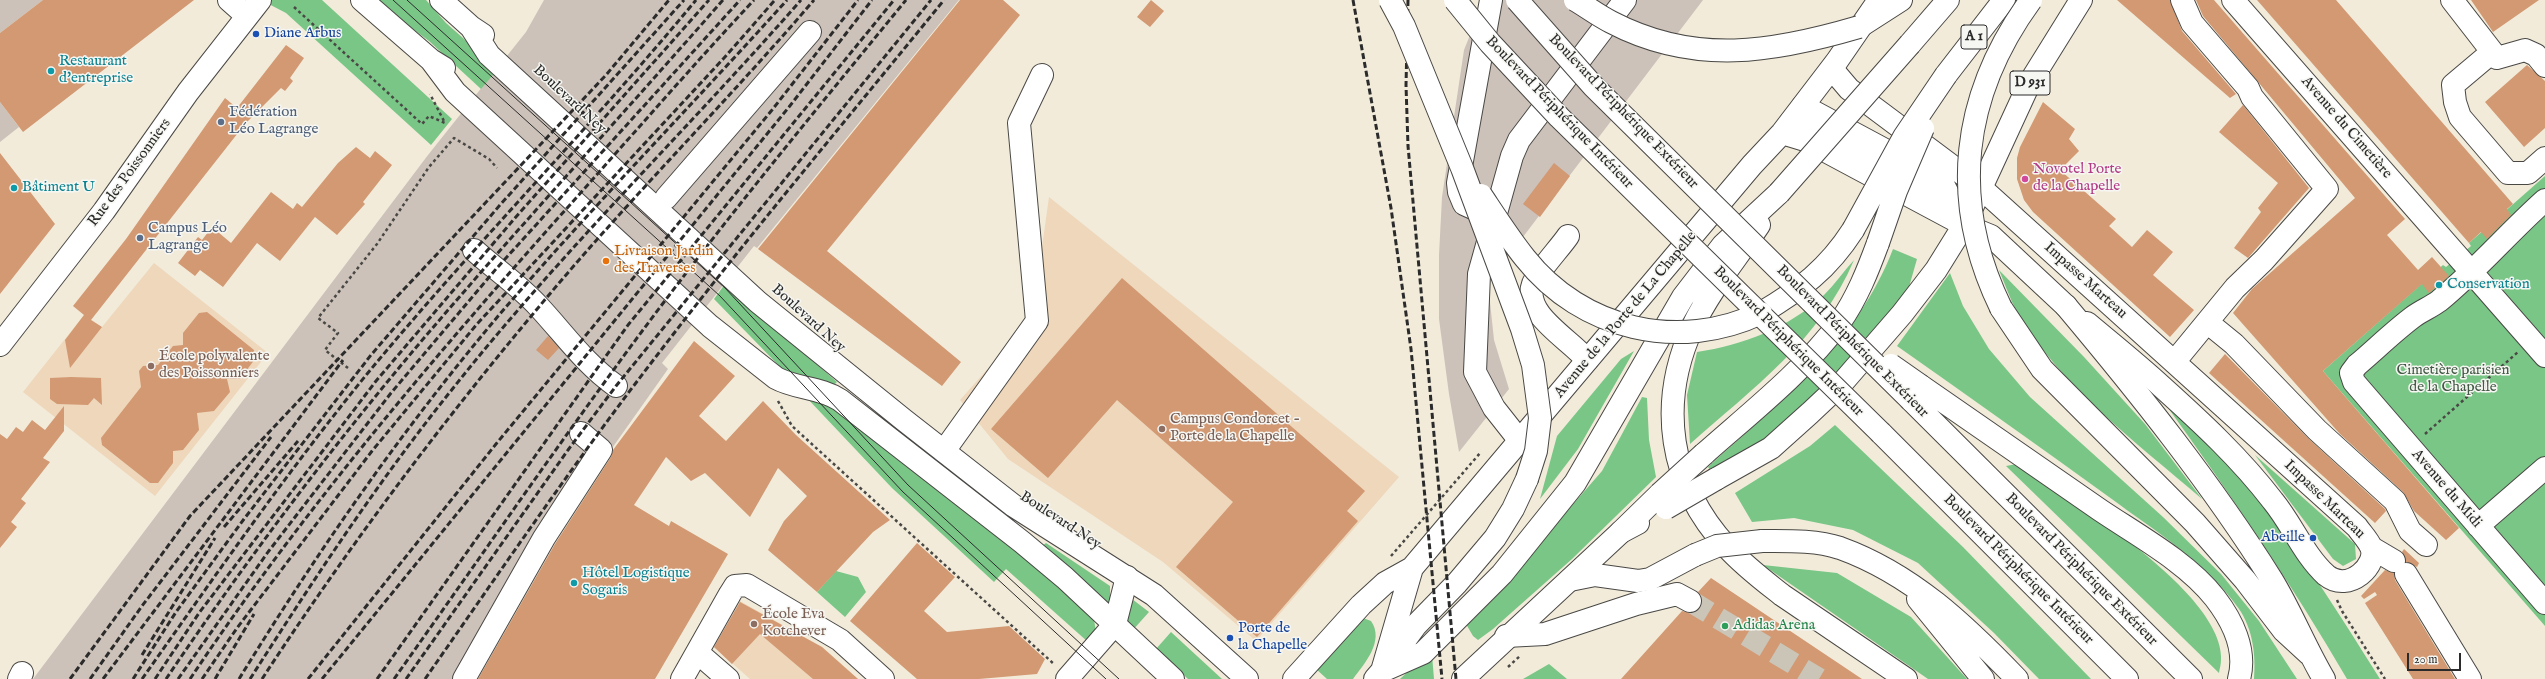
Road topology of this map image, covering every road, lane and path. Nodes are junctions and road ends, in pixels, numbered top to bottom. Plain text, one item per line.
1 (229, 0) edge
2 (362, 0) edge
3 (441, 0) edge
4 (1390, 0) edge
5 (1455, 0) edge
6 (1491, 0) edge
7 (1517, 0) edge
8 (1575, 0) edge
9 (1625, 0) edge
10 (1879, 0) edge
11 (1901, 0) edge
12 (1948, 0) edge
13 (2004, 0) edge
14 (2032, 0) edge
15 (2081, 0) edge
16 (2182, 0) edge
17 (2233, 0) edge
18 (2452, 0) edge
19 (294, 7) dead end
20 (254, 8) edge
21 (471, 27) junction
22 (810, 32) dead end
23 (2491, 53) junction
24 (1839, 58) junction
25 (2545, 66) edge
26 (1042, 75) dead end
27 (1946, 75) junction
28 (428, 91) dead end
29 (1792, 120) junction
30 (2545, 158) edge
31 (497, 168) dead end
32 (1462, 168) junction
33 (1984, 179) junction
34 (1779, 193) junction
35 (666, 198) junction
36 (2545, 200) edge
37 (1495, 217) junction
38 (1964, 225) junction
39 (1568, 236) dead end
40 (474, 250) dead end
41 (2465, 264) junction
42 (2066, 306) junction
43 (2207, 322) junction
44 (0, 345) edge
45 (2538, 348) edge
46 (1587, 360) junction
47 (2175, 361) junction
48 (348, 368) dead end
49 (848, 374) junction
50 (616, 386) dead end
51 (1916, 393) junction
52 (775, 395) dead end
53 (581, 433) dead end
54 (1514, 434) junction
55 (2410, 447) junction
56 (944, 452) junction
57 (2545, 468) edge
58 (1663, 501) junction
59 (2478, 526) junction
60 (2426, 545) dead end
61 (2372, 548) junction
62 (1386, 561) dead end
63 (1412, 568) junction
64 (1898, 575) junction
65 (2327, 575) junction
66 (1127, 577) junction
67 (1570, 580) junction
68 (1690, 601) tunnel mouth
69 (2545, 603) edge
70 (1115, 624) junction
71 (1506, 636) junction
72 (698, 653) junction
73 (2309, 654) junction
74 (1063, 674) edge
75 (1378, 675) edge
76 (464, 679) edge
77 (682, 679) edge
78 (728, 679) edge
79 (883, 679) edge
80 (1173, 679) edge
81 (1247, 679) edge
82 (1294, 679) edge
83 (1463, 679) edge
84 (1906, 679) edge
85 (1983, 679) edge
86 (2017, 679) edge
87 (2127, 679) edge
88 (2191, 679) edge
89 (2239, 679) edge
90 (2324, 679) edge
91 (2385, 679) edge
92 (2470, 679) edge

1 - 20 main road
2 - 70 main road
3 - 21 main road, Boulevard Ney
4 - 32 main road, bridge
5 - 87 main road, Boulevard Périphérique Intérieur, bridge
6 - 37 main road
7 - 51 main road, Boulevard Périphérique Extérieur, bridge
8 - 11 main road, bridge
9 - 37 main road
10 - 24 main road, Avenue de la Porte de La Chapelle
12 - 34 main road, bridge
13 - 27 main road, A 1
14 - 73 main road, bridge
15 - 33 main road, D 931
16 - 43 main road
17 - 41 main road, Avenue du Cimetière
18 - 23 main road
19 - 28 path
20 - 44 main road, Rue des Poissonniers
21 - 35 main road, Boulevard Ney
21 - 49 main road, Boulevard Ney
22 - 35 main road
23 - 25 main road
23 - 30 main road
24 - 29 main road, Avenue de la Porte de La Chapelle
24 - 33 main road, Impasse Marteau
26 - 56 main road
27 - 32 main road, bridge
27 - 58 main road, bridge
29 - 38 main road
29 - 38 main road
29 - 46 main road, Avenue de la Porte de La Chapelle
31 - 48 path
32 - 75 main road, bridge
33 - 38 main road
33 - 47 main road, Impasse Marteau
34 - 75 main road
34 - 84 main road
35 - 49 main road, Boulevard Ney
36 - 41 main road
37 - 54 main road
38 - 42 main road
38 - 58 main road, bridge
39 - 46 main road
40 - 50 main road
41 - 45 main road, Avenue du Cimetière
41 - 55 main road, Avenue du Midi
42 - 65 main road, Impasse Marteau
42 - 73 main road
43 - 47 main road
43 - 60 main road
45 - 55 path
46 - 54 main road, Avenue de la Porte de La Chapelle
47 - 61 main road, Impasse Marteau
49 - 56 main road, Boulevard Ney
51 - 88 main road, Boulevard Périphérique Extérieur
51 - 89 main road
52 - 74 path
53 - 76 main road
54 - 62 path
54 - 63 main road, Avenue de la Porte de La Chapelle
55 - 59 main road, Avenue du Midi
56 - 66 main road, Boulevard Ney
57 - 59 main road
58 - 67 main road
59 - 69 main road, Avenue du Midi
61 - 65 main road, Impasse Marteau
61 - 92 main road
63 - 75 main road, Avenue de la Porte de La Chapelle
63 - 82 main road, Avenue de la Porte de La Chapelle
64 - 67 main road, bridge
64 - 85 main road
64 - 86 main road
65 - 91 path
66 - 70 main road
66 - 81 main road, Boulevard Ney
67 - 71 main road
68 - 71 main road
70 - 74 main road
70 - 80 main road
71 - 83 main road
72 - 77 main road
72 - 78 main road
72 - 79 main road
73 - 90 main road

